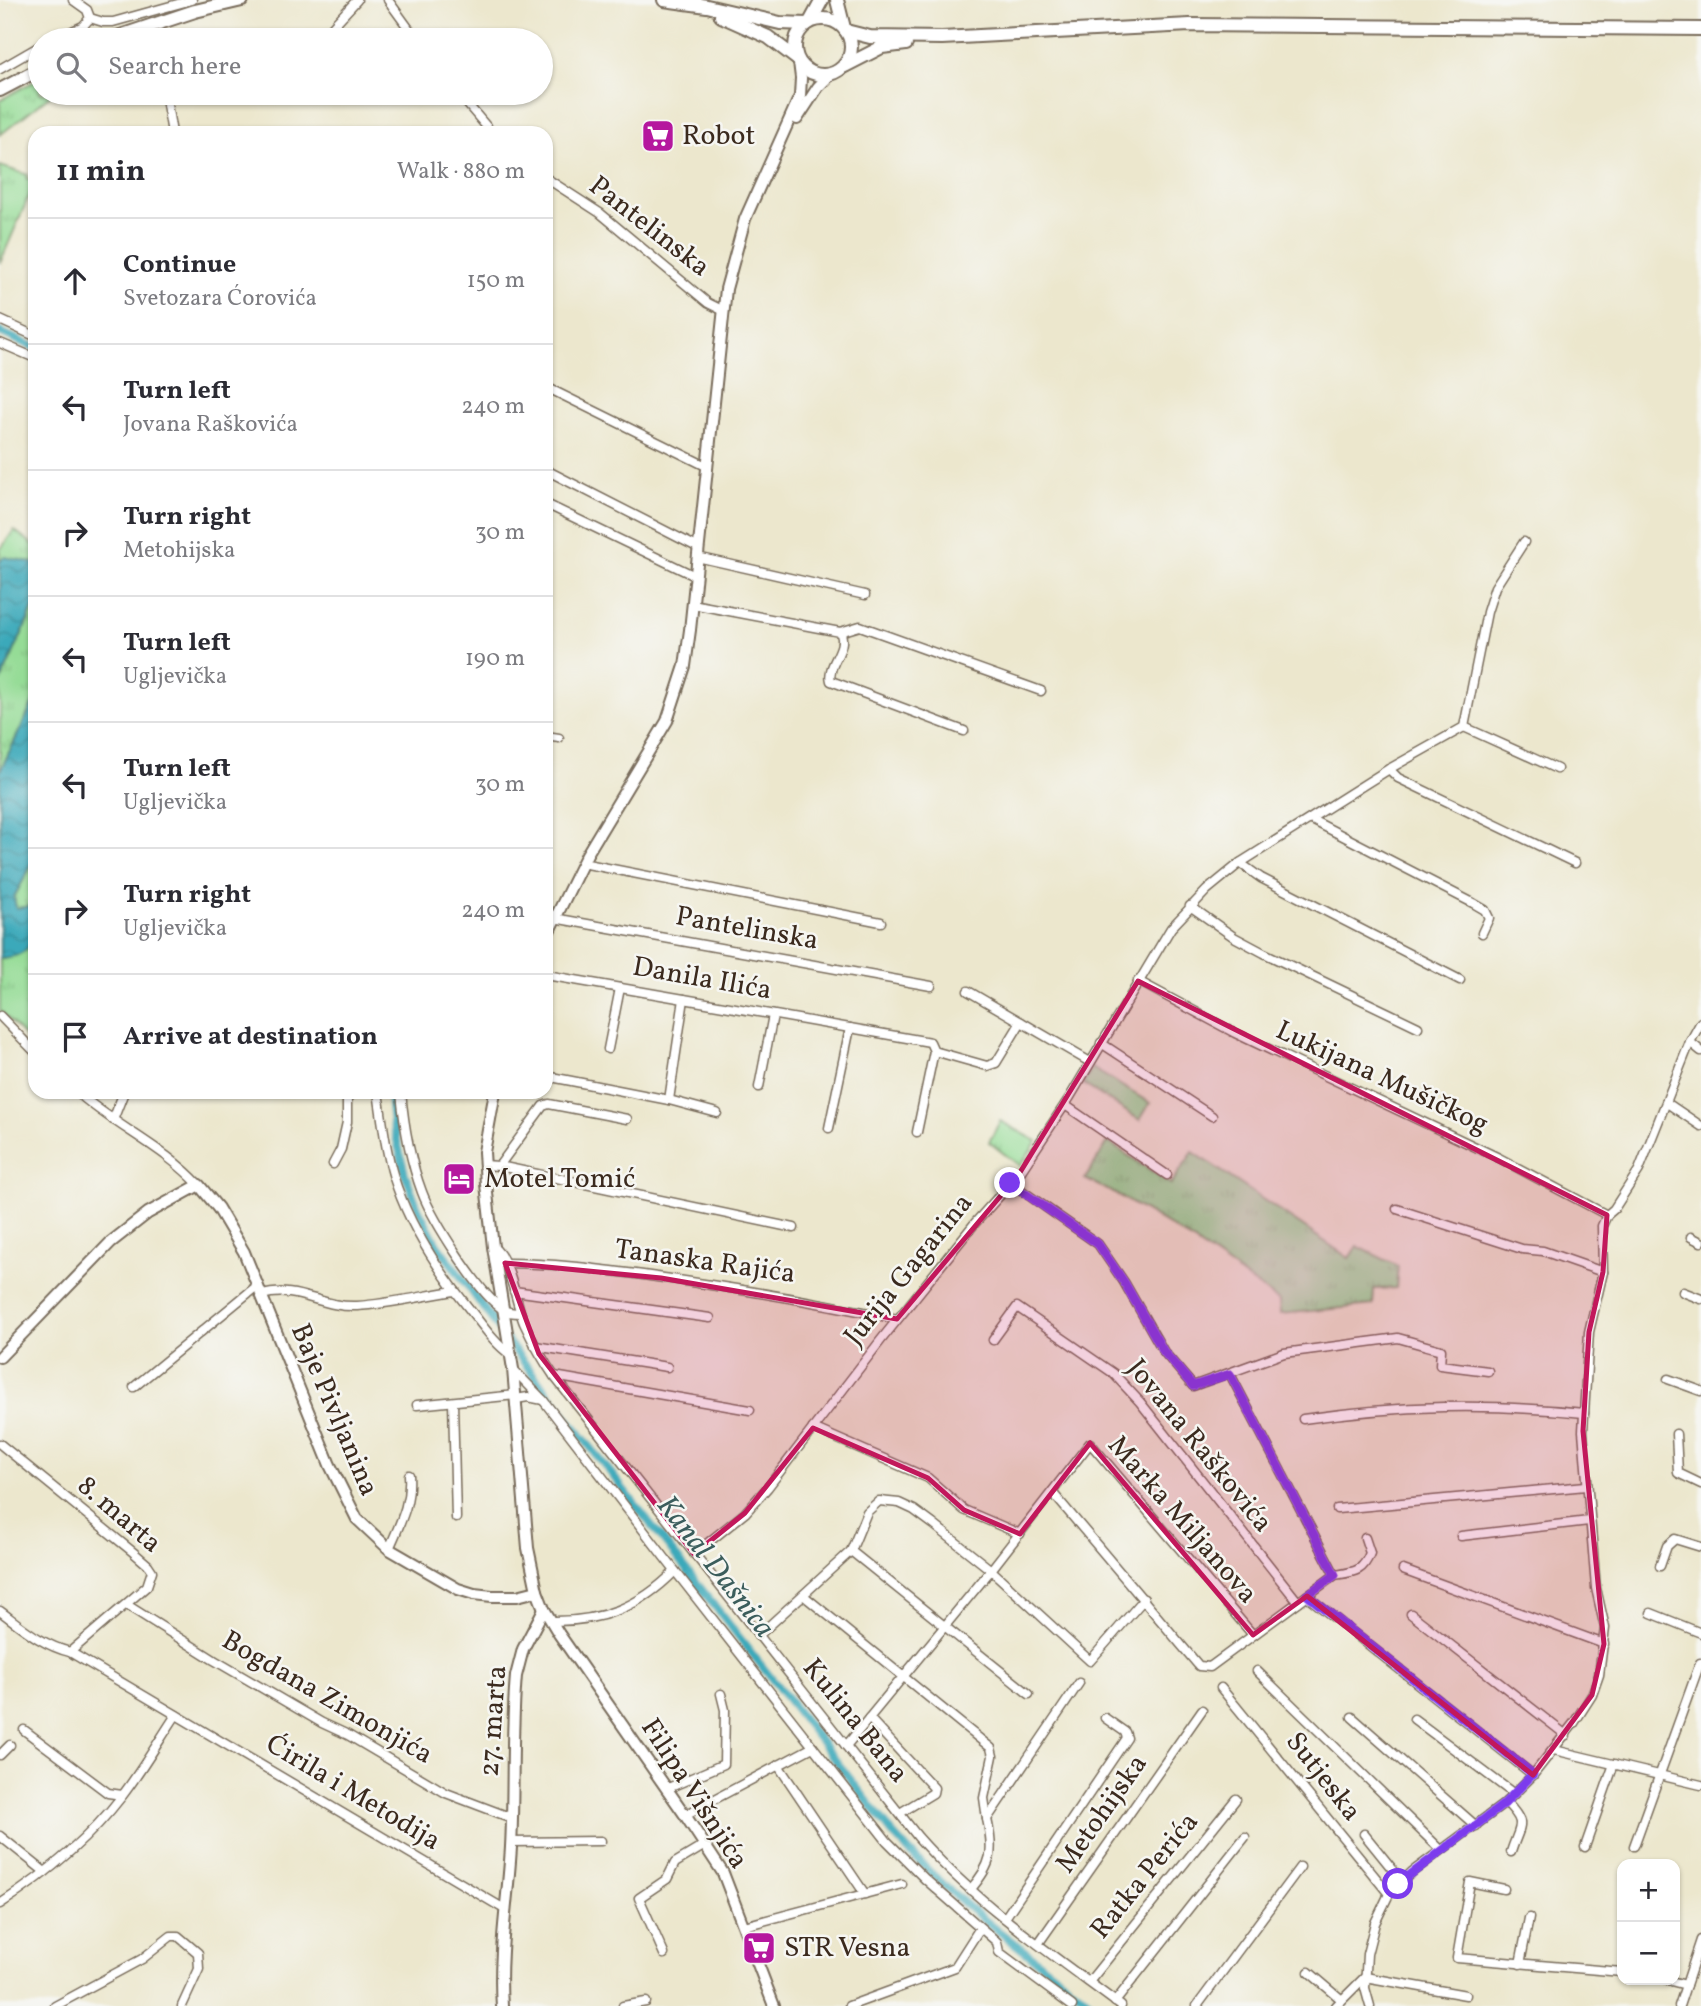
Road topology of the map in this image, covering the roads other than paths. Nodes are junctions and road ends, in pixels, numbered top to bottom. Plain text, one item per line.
1 (73, 0) edge
2 (192, 0) edge
3 (242, 0) edge
4 (357, 0) edge
5 (387, 0) edge
6 (664, 0) edge
7 (821, 0) edge
8 (837, 0) edge
9 (681, 3) junction
10 (90, 18) junction
11 (808, 23) junction
12 (79, 28) edge
13 (144, 28) edge
14 (331, 28) edge
15 (408, 28) edge
16 (845, 29) junction
17 (1701, 29) edge
18 (942, 38) junction
19 (28, 53) edge
20 (798, 61) junction
21 (844, 66) junction
22 (0, 69) edge
23 (28, 75) edge
24 (830, 75) junction
25 (0, 90) edge
26 (167, 105) edge
27 (468, 105) edge
28 (171, 126) edge
29 (486, 126) edge
30 (773, 158) junction
31 (553, 183) edge
32 (724, 311) junction
33 (0, 320) edge
34 (28, 333) edge
35 (0, 342) edge
36 (28, 355) edge
37 (553, 390) edge
38 (708, 467) junction
39 (553, 474) edge
40 (553, 507) edge
41 (1524, 542) dead end
42 (697, 552) junction
43 (695, 576) junction
44 (865, 595) dead end
45 (692, 604) junction
46 (840, 632) junction
47 (1041, 691) dead end
48 (1464, 727) junction
49 (964, 731) dead end
50 (553, 737) edge
51 (559, 738) dead end
52 (1389, 769) junction
53 (1557, 769) dead end
54 (1312, 820) junction
55 (582, 863) junction
56 (1240, 863) junction
57 (1574, 863) dead end
58 (1190, 906) junction
59 (554, 918) joint
60 (881, 922) dead end
61 (1482, 933) dead end
62 (553, 976) edge
63 (1460, 980) dead end
64 (1138, 981) junction
65 (932, 986) dead end
66 (620, 988) junction
67 (968, 991) dead end
68 (684, 999) junction
69 (773, 1015) junction
70 (0, 1016) edge
71 (1021, 1022) junction
72 (1701, 1022) edge
73 (1418, 1027) dead end
74 (850, 1028) junction
75 (1690, 1042) junction
76 (1101, 1043) junction
77 (28, 1045) edge
78 (608, 1049) dead end
79 (934, 1051) junction
80 (1701, 1051) edge
81 (1090, 1062) junction
82 (553, 1077) edge
83 (760, 1087) dead end
84 (86, 1099) edge
85 (121, 1099) edge
86 (347, 1099) edge
87 (379, 1099) edge
88 (402, 1099) edge
89 (494, 1099) edge
90 (669, 1100) junction
91 (1667, 1103) junction
92 (1065, 1105) junction
93 (717, 1113) dead end
94 (1212, 1116) dead end
95 (626, 1119) dead end
96 (113, 1120) junction
97 (1701, 1126) edge
98 (829, 1128) dead end
99 (917, 1132) dead end
100 (333, 1164) dead end
101 (484, 1165) junction
102 (499, 1166) junction
103 (1167, 1175) dead end
104 (1010, 1183) junction
105 (199, 1185) junction
106 (1397, 1209) dead end
107 (1607, 1215) junction
108 (794, 1228) dead end
109 (1691, 1237) dead end
110 (1701, 1242) edge
111 (493, 1247) junction
112 (505, 1263) junction
113 (1603, 1272) junction
114 (260, 1290) junction
115 (454, 1291) junction
116 (514, 1291) junction
117 (1683, 1292) dead end
118 (1701, 1299) edge
119 (505, 1311) junction
120 (520, 1313) junction
121 (710, 1318) dead end
122 (897, 1319) junction
123 (993, 1340) dead end
124 (535, 1346) junction
125 (511, 1355) junction
126 (0, 1357) edge
127 (667, 1367) dead end
128 (513, 1369) junction
129 (1488, 1371) dead end
130 (1230, 1374) junction
131 (554, 1376) junction
132 (1668, 1379) dead end
133 (134, 1387) dead end
134 (1701, 1391) edge
135 (516, 1397) junction
136 (543, 1400) junction
137 (453, 1402) junction
138 (417, 1405) dead end
139 (750, 1410) dead end
140 (1584, 1413) junction
141 (1303, 1419) dead end
142 (813, 1428) junction
143 (1676, 1434) dead end
144 (0, 1444) edge
145 (409, 1475) dead end
146 (1701, 1484) edge
147 (1586, 1486) junction
148 (1052, 1492) junction
149 (1337, 1509) dead end
150 (456, 1518) dead end
151 (1589, 1521) junction
152 (1020, 1534) junction
153 (1461, 1536) dead end
154 (1365, 1538) dead end
155 (1701, 1547) edge
156 (389, 1549) junction
157 (851, 1551) junction
158 (694, 1554) junction
159 (1660, 1566) dead end
160 (991, 1570) junction
161 (1403, 1570) dead end
162 (675, 1571) junction
163 (1335, 1575) junction
164 (537, 1591) junction
165 (803, 1595) junction
166 (1307, 1595) junction
167 (1144, 1599) junction
168 (1298, 1602) junction
169 (127, 1605) junction
170 (544, 1609) junction
171 (0, 1611) edge
172 (1651, 1613) dead end
173 (1411, 1614) dead end
174 (551, 1621) junction
175 (945, 1626) junction
176 (1701, 1633) edge
177 (758, 1636) junction
178 (1252, 1636) junction
179 (1604, 1644) junction
180 (70, 1652) junction
181 (1700, 1663) edge
182 (1257, 1671) dead end
183 (904, 1676) junction
184 (1079, 1683) dead end
185 (1221, 1688) dead end
186 (721, 1694) dead end
187 (1029, 1694) dead end
188 (1202, 1710) dead end
189 (176, 1714) junction
190 (1352, 1717) dead end
191 (869, 1718) junction
192 (1105, 1718) dead end
193 (1414, 1719) dead end
194 (24, 1730) dead end
195 (1566, 1735) junction
196 (10, 1745) dead end
197 (846, 1746) junction
198 (813, 1747) junction
199 (1554, 1750) junction
200 (0, 1755) edge
201 (1614, 1764) junction
202 (778, 1765) junction
203 (1533, 1774) junction
204 (1660, 1775) junction
205 (1701, 1784) edge
206 (666, 1788) junction
207 (1514, 1794) junction
208 (122, 1795) junction
209 (1236, 1799) dead end
210 (1506, 1802) junction
211 (900, 1813) junction
212 (685, 1815) junction
213 (512, 1818) junction
214 (987, 1819) junction
215 (1476, 1826) junction
216 (1364, 1834) dead end
217 (0, 1836) edge
218 (1245, 1837) dead end
219 (511, 1842) junction
220 (601, 1842) dead end
221 (705, 1845) junction
222 (1634, 1846) dead end
223 (1585, 1847) dead end
224 (1441, 1850) junction
225 (1511, 1852) dead end
226 (1300, 1867) dead end
227 (45, 1872) junction
228 (1402, 1881) junction
229 (902, 1884) dead end
230 (1504, 1889) dead end
231 (970, 1890) junction
232 (865, 1894) junction
233 (1389, 1894) junction
234 (0, 1903) edge
235 (506, 1910) junction
236 (1004, 1918) junction
237 (1529, 1918) dead end
238 (744, 1926) junction
239 (980, 1928) junction
240 (1701, 1940) edge
241 (1038, 1944) junction
242 (664, 1954) dead end
243 (1520, 1964) junction
244 (1309, 1972) dead end
245 (1617, 1972) edge
246 (1365, 1976) junction
247 (1089, 1982) junction
248 (1680, 1983) edge
249 (1686, 1985) junction
250 (1466, 1995) dead end
251 (646, 2002) dead end
252 (1339, 2003) edge
253 (1118, 2004) edge
254 (55, 2006) edge
255 (182, 2006) edge
256 (502, 2006) edge
257 (624, 2006) edge
258 (774, 2006) edge
259 (849, 2006) edge
260 (1072, 2006) edge
261 (1197, 2006) edge
262 (1370, 2006) edge
263 (1679, 2006) edge

1 - 10 street
2 - 10 street
3 - 13 main road
4 - 14 street
5 - 15 street
6 - 9 main road
7 - 11 main road
8 - 16 main road
9 - 11 main road
9 - 20 main road
10 - 12 street
11 - 16 main road
11 - 20 main road
16 - 18 main road
16 - 21 main road
17 - 18 main road
18 - 21 main road
19 - 22 street
20 - 24 main road
20 - 30 main road
21 - 24 main road
23 - 25 main road
24 - 30 main road
26 - 28 street
27 - 29 street
30 - 32 main road, Pantelinska
31 - 32 street, Pantelinska
32 - 38 main road, Pantelinska
33 - 34 street
35 - 36 street
37 - 38 street
38 - 42 main road, Pantelinska
39 - 42 street
40 - 43 street
41 - 48 street
42 - 43 main road, Pantelinska
42 - 44 street
43 - 45 main road, Pantelinska
45 - 46 street
45 - 55 main road, Pantelinska
46 - 47 street
46 - 49 street
48 - 52 street, Jurija Gagarina
48 - 53 street
50 - 51 street
52 - 54 street, Jurija Gagarina
52 - 57 street
54 - 56 street, Jurija Gagarina
54 - 61 street
55 - 59 main road, Pantelinska
55 - 60 street, Pantelinska
56 - 58 street, Jurija Gagarina
56 - 63 street
58 - 64 street, Jurija Gagarina
58 - 73 street
59 - 65 street, Pantelinska
62 - 66 street, Danila Ilića
64 - 76 street, Jurija Gagarina
64 - 107 street, Lukijana Mušičkog
66 - 68 street, Danila Ilića
66 - 78 street
67 - 71 street
68 - 69 street, Danila Ilića
68 - 90 street
69 - 74 street, Danila Ilića
69 - 83 street
70 - 77 street
71 - 79 street, Danila Ilića
71 - 81 street
72 - 75 street
74 - 79 street, Danila Ilića
74 - 98 street
75 - 80 street
75 - 91 street
76 - 81 street, Jurija Gagarina
76 - 94 street
79 - 99 street
81 - 92 street, Jurija Gagarina
82 - 90 street
84 - 96 street
85 - 96 street
86 - 100 street
87 - 115 street
88 - 119 street
89 - 101 main road
90 - 93 street
91 - 97 street
91 - 107 street
92 - 103 street
92 - 104 street, Jurija Gagarina
95 - 102 street
96 - 105 street
101 - 102 street
101 - 111 main road
102 - 108 street
104 - 122 street, Jurija Gagarina
104 - 130 street
105 - 114 main road, Baje Pivljanina
105 - 126 main road
106 - 113 street
107 - 113 street
109 - 110 street
111 - 112 street, Kulina Bana
111 - 119 main road
112 - 116 street, Kulina Bana
112 - 122 street, Tanaska Rajića
113 - 140 street
114 - 115 street
114 - 133 street
114 - 156 main road, Baje Pivljanina
115 - 125 street
116 - 120 street, Kulina Bana
116 - 121 street
117 - 118 street
119 - 120 street
119 - 125 main road, Filipa Višnjića
120 - 124 street, Kulina Bana
122 - 142 street, Jurija Gagarina
123 - 168 street, Jovana Raškovića
124 - 127 street
124 - 131 street, Kulina Bana
125 - 128 main road, Filipa Višnjića
128 - 135 main road, Filipa Višnjića
128 - 136 street
129 - 130 street
130 - 163 street
131 - 139 street
131 - 158 street, Kulina Bana
132 - 134 street
135 - 136 street
135 - 137 street
135 - 164 main road, Filipa Višnjića
136 - 162 street
137 - 138 street
137 - 150 street
140 - 141 street
140 - 147 street
142 - 152 street
142 - 158 street, Jurija Gagarina
143 - 146 street
144 - 169 street, 8. marta
145 - 156 street
147 - 149 street
147 - 151 street
148 - 152 street, Marka Miljanova
148 - 167 street
148 - 178 street, Marka Miljanova
151 - 153 street
151 - 179 street
152 - 160 street, Marka Miljanova
154 - 163 street
155 - 159 street
156 - 164 main road, Baje Pivljanina
157 - 160 street
157 - 165 street
157 - 175 street
158 - 177 street, Kulina Bana
160 - 167 street
160 - 175 street, Marka Miljanova
161 - 179 street
162 - 174 street
162 - 198 street
163 - 166 street
164 - 170 main road, Filipa Višnjića
165 - 177 street
165 - 183 street
166 - 168 street
166 - 203 street
167 - 178 street
168 - 178 street
169 - 180 street, 8. marta
169 - 213 street, Bogdana Zimonjića
170 - 174 main road, Filipa Višnjića
170 - 213 main road, 27. marta
171 - 180 street, Ćirila i Metodija
172 - 176 street
173 - 195 street
174 - 206 main road, Filipa Višnjića
175 - 183 street, Marka Miljanova
175 - 187 street
177 - 197 street, Kulina Bana
179 - 195 street
180 - 189 street, Ćirila i Metodija
181 - 204 street
182 - 224 street
183 - 191 street, Marka Miljanova
183 - 214 street
184 - 214 street
185 - 233 street, Sutjeska
186 - 206 street
188 - 241 street, Metohijska
189 - 208 street
189 - 235 street, Ćirila i Metodija
190 - 215 street
191 - 197 street, Marka Miljanova
191 - 211 street
192 - 236 street
193 - 207 street
194 - 208 street
195 - 199 street
196 - 200 street
197 - 211 street, Kulina Bana
198 - 202 street
198 - 239 street
199 - 201 street
199 - 203 street
201 - 204 street
201 - 223 street
202 - 212 street
202 - 232 street
203 - 207 street
204 - 205 street
204 - 222 street
206 - 212 main road, Filipa Višnjića
207 - 210 street
208 - 227 street
209 - 247 street, Ratka Perića
210 - 215 street
210 - 225 street
211 - 231 street, Kulina Bana
212 - 221 main road, Filipa Višnjića
213 - 219 main road, 27. marta
214 - 231 street
215 - 224 street
216 - 228 street
217 - 227 street
218 - 253 street, Kulina Bana
219 - 220 street
219 - 235 main road, 27. marta
221 - 238 main road, Filipa Višnjića
221 - 242 street
224 - 228 street
226 - 261 street
227 - 234 street
228 - 233 street
229 - 232 street
230 - 243 street
231 - 236 street, Kulina Bana
232 - 238 street
233 - 246 street
235 - 256 main road, 27. marta
236 - 241 street, Kulina Bana
237 - 243 street
238 - 258 main road, Filipa Višnjića
239 - 259 street
239 - 260 street
240 - 249 street
241 - 247 street, Kulina Bana
243 - 245 street
244 - 252 street
246 - 250 street
246 - 252 street
246 - 262 street
247 - 253 street, Kulina Bana
248 - 249 street
249 - 263 street
251 - 257 street
254 - 255 street

